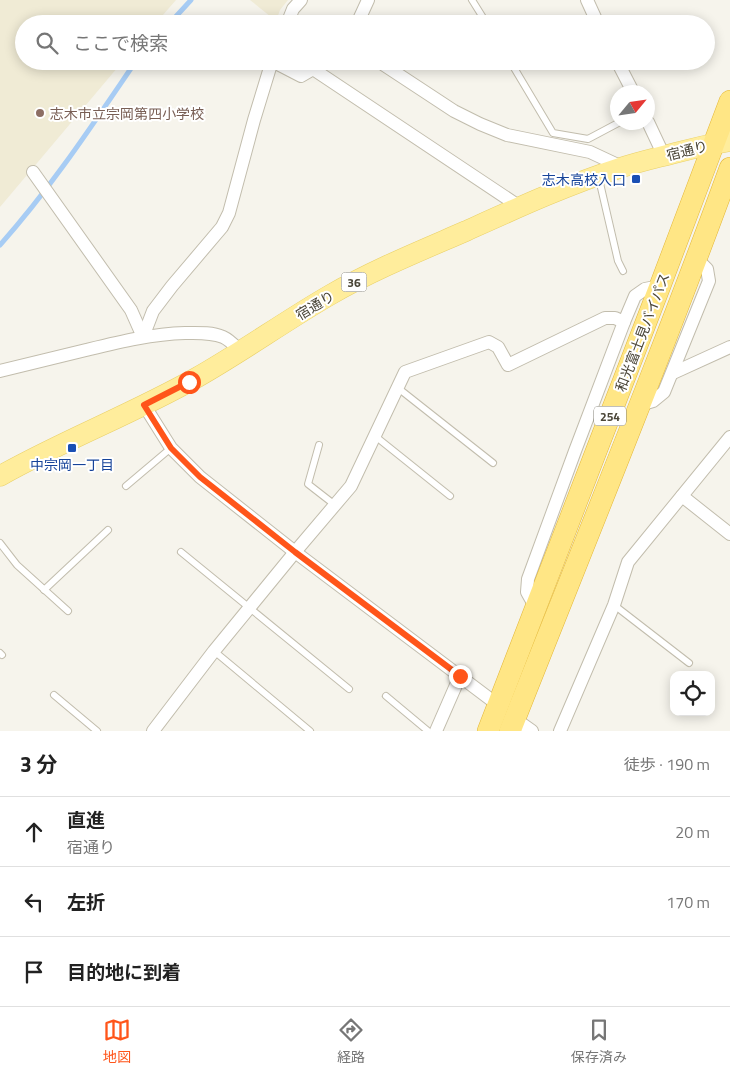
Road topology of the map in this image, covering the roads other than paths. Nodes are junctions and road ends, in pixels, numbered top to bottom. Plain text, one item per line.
1 (301, 0) edge
2 (368, 0) edge
3 (472, 0) edge
4 (586, 0) edge
5 (291, 15) edge
6 (361, 15) edge
7 (481, 15) edge
8 (594, 15) edge
9 (269, 70) edge
10 (289, 70) edge
11 (311, 70) edge
12 (314, 70) edge
13 (392, 70) edge
14 (515, 70) edge
15 (622, 70) edge
16 (629, 85) edge
17 (730, 101) edge
18 (610, 127) edge
19 (652, 130) edge
20 (722, 142) edge
21 (664, 156) junction
22 (622, 167) junction
23 (730, 168) edge
24 (33, 172) dead end
25 (598, 176) junction
26 (520, 207) junction
27 (697, 259) junction
28 (623, 270) dead end
29 (660, 286) junction
30 (624, 322) junction
31 (143, 337) junction
32 (730, 347) edge
33 (241, 352) junction
34 (0, 371) edge
35 (673, 373) junction
36 (397, 387) junction
37 (144, 405) junction
38 (640, 405) junction
39 (375, 436) junction
40 (729, 441) edge
41 (319, 445) dead end
42 (171, 448) junction
43 (493, 463) dead end
44 (0, 476) edge
45 (126, 486) dead end
46 (450, 496) dead end
47 (682, 496) junction
48 (334, 505) junction
49 (108, 530) dead end
50 (730, 534) edge
51 (0, 543) edge
52 (182, 552) dead end
53 (295, 552) junction
54 (44, 590) junction
55 (614, 605) junction
56 (250, 608) junction
57 (536, 608) junction
58 (68, 612) dead end
59 (214, 651) junction
60 (689, 663) dead end
61 (460, 676) junction
62 (349, 689) dead end
63 (54, 695) dead end
64 (386, 696) dead end
65 (498, 705) junction
66 (513, 725) edge
67 (156, 730) edge
68 (97, 731) edge
69 (310, 731) edge
70 (428, 731) edge
71 (436, 731) edge
72 (488, 731) edge
73 (532, 731) edge
74 (560, 731) edge

1 - 5 street
2 - 6 street
3 - 7 lane
4 - 8 street
9 - 31 street
10 - 11 street
12 - 26 street
13 - 22 street
14 - 18 lane
15 - 16 street
17 - 20 highway, 和光富士見バイパス / 254
19 - 21 street
20 - 21 main road, 宿通り / 36
20 - 29 highway, 和光富士見バイパス / 254
21 - 22 main road, 宿通り / 36
22 - 25 main road, 宿通り / 36
23 - 27 highway, 和光富士見バイパス / 254
24 - 31 street
25 - 26 main road, 宿通り / 36
25 - 28 lane
26 - 33 main road, 宿通り / 36
27 - 35 street
27 - 38 highway, 和光富士見バイパス / 254
29 - 30 street
29 - 57 highway, 和光富士見バイパス / 254
30 - 36 street
30 - 57 street
31 - 33 street
31 - 34 street
32 - 35 street
33 - 37 main road, 宿通り / 36
35 - 38 street
36 - 39 street
36 - 43 lane
37 - 42 street
37 - 44 main road, 宿通り / 36
38 - 66 highway, 和光富士見バイパス / 254
39 - 46 lane
39 - 48 street
40 - 47 street
41 - 48 lane
42 - 45 lane
42 - 53 street
47 - 50 street
47 - 55 street
48 - 53 street
49 - 54 lane
51 - 54 lane
52 - 56 lane
53 - 56 street
53 - 61 street
54 - 58 lane
55 - 60 lane
55 - 74 street
56 - 59 street
56 - 62 lane
57 - 65 highway, 和光富士見バイパス / 254
59 - 67 street
59 - 69 lane
61 - 65 street
61 - 71 street
63 - 68 lane
64 - 70 lane
65 - 72 highway, 和光富士見バイパス / 254
66 - 73 street

